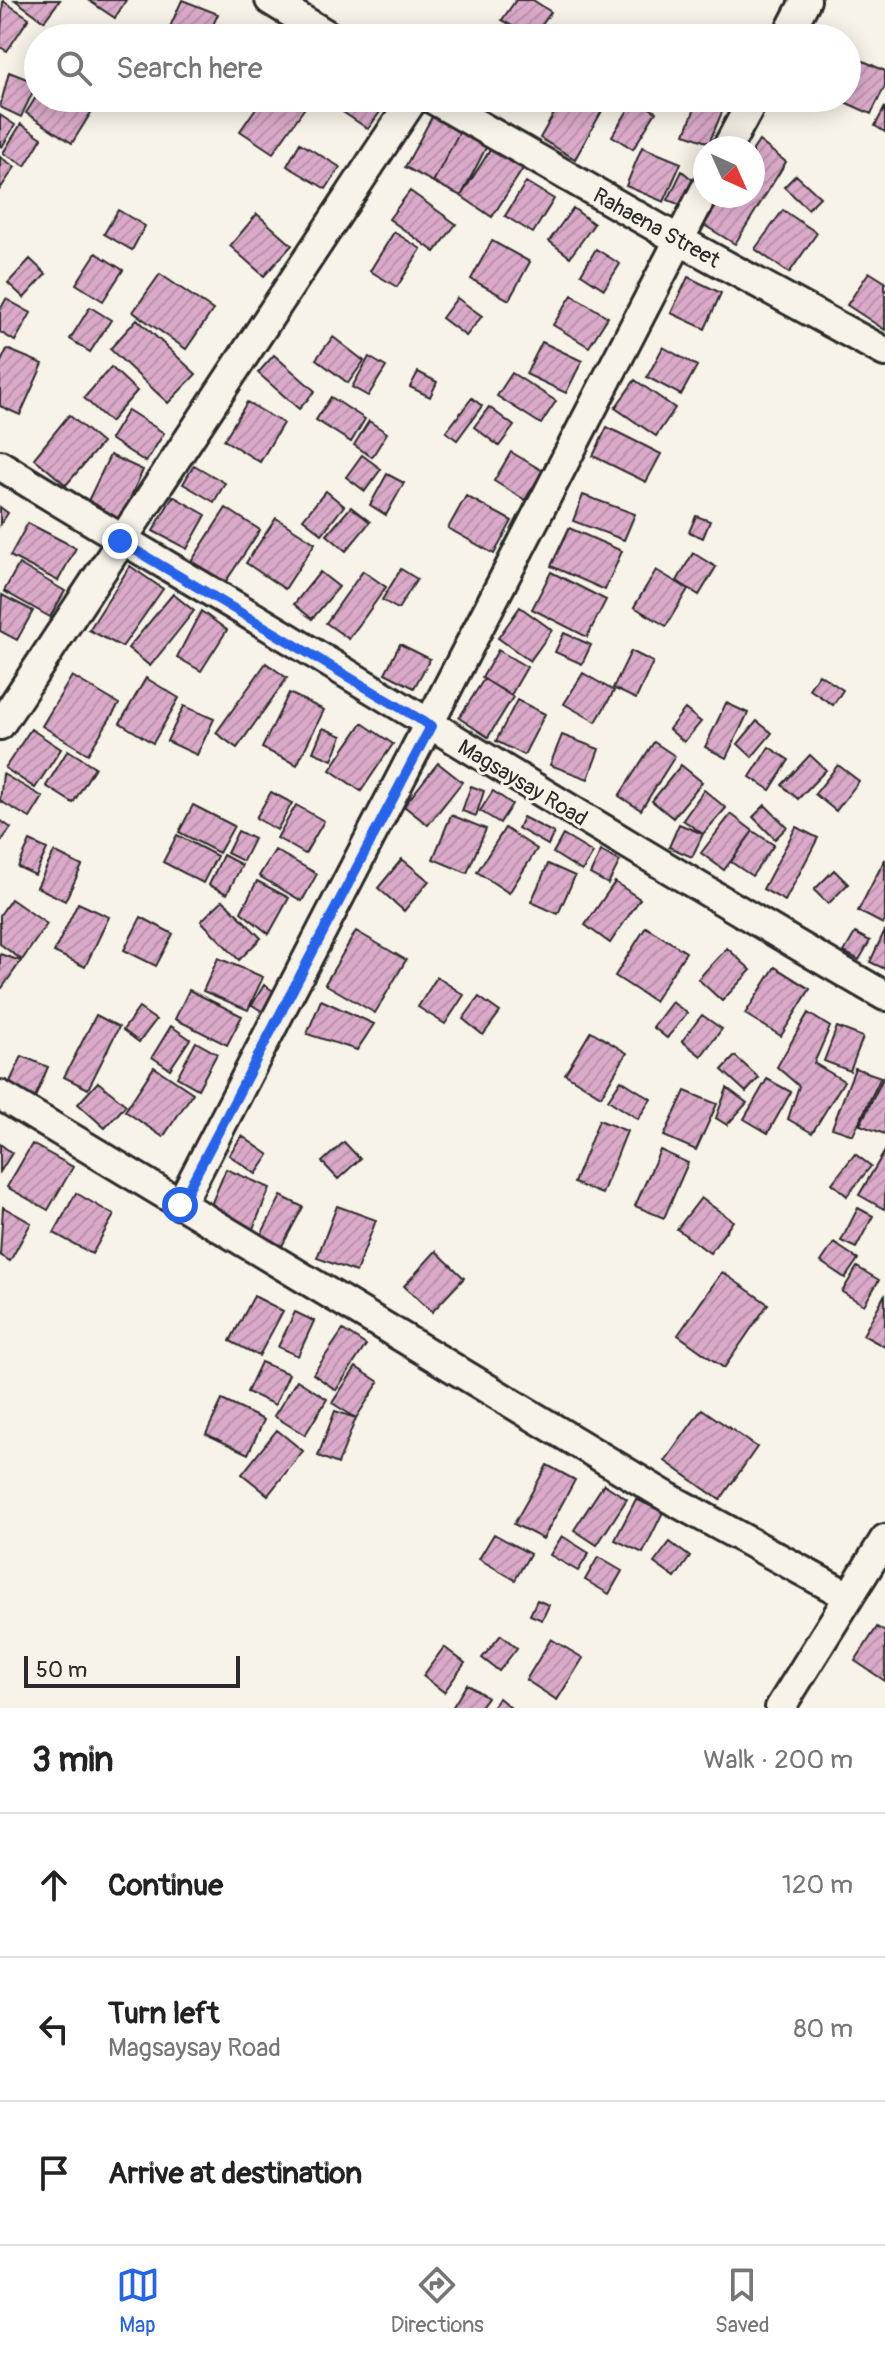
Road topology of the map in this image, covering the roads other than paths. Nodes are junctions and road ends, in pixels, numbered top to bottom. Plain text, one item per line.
1 (270, 0) edge
2 (806, 0) edge
3 (309, 24) edge
4 (793, 24) edge
5 (405, 112) edge
6 (455, 112) edge
7 (746, 112) edge
8 (733, 136) edge
9 (696, 208) edge
10 (679, 240) junction
11 (885, 352) edge
12 (0, 465) edge
13 (120, 541) junction
14 (0, 725) edge
15 (431, 726) junction
16 (885, 996) edge
17 (0, 1095) edge
18 (180, 1205) junction
19 (885, 1539) edge
20 (848, 1596) junction
21 (780, 1708) edge

1 - 3 street
2 - 4 street
5 - 13 street
6 - 10 street, Rahaena Street
7 - 8 street
9 - 10 street
10 - 11 street, Rahaena Street
10 - 15 street
12 - 13 street, Magsaysay Road
13 - 14 street
13 - 15 street, Magsaysay Road
15 - 16 street, Magsaysay Road
15 - 18 street
17 - 18 street
18 - 20 street
19 - 20 street
20 - 21 street

